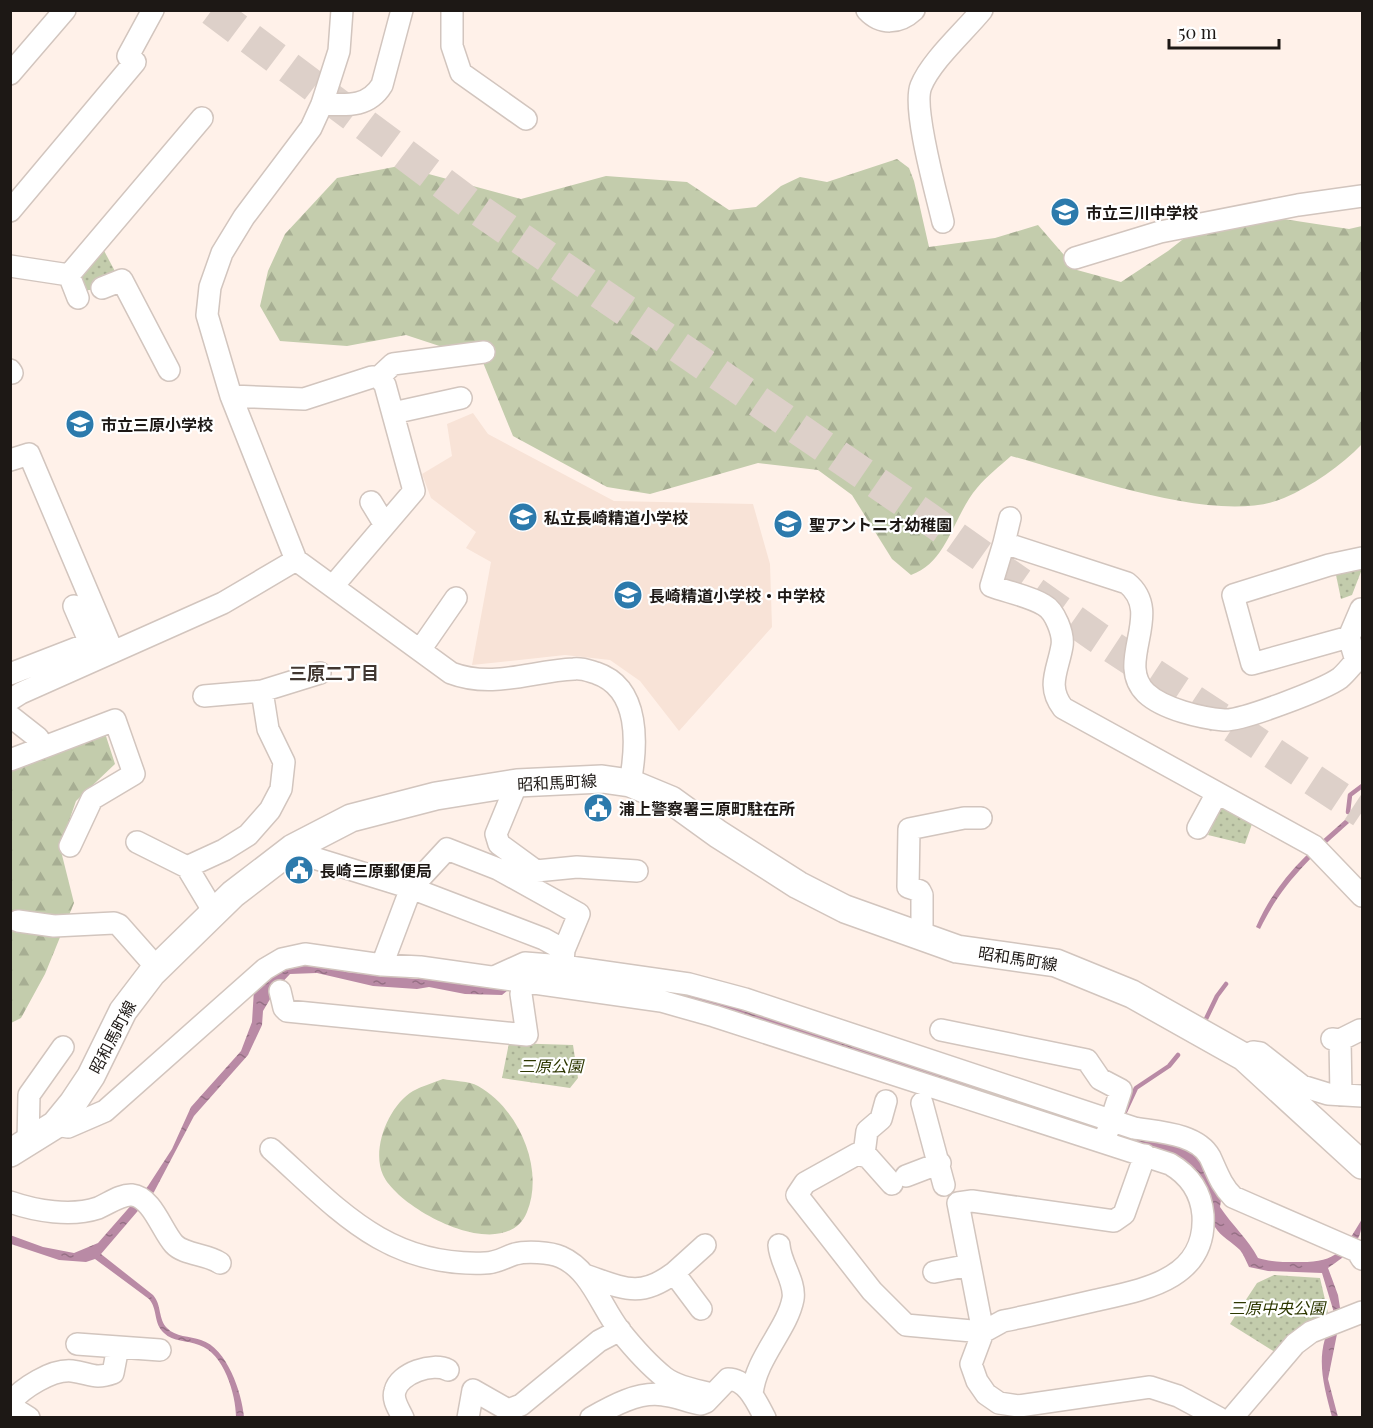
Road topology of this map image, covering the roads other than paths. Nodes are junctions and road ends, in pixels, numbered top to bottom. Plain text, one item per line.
1 (65, 10) edge
2 (153, 10) edge
3 (342, 10) edge
4 (402, 10) edge
5 (452, 10) edge
6 (867, 10) edge
7 (914, 10) edge
8 (982, 10) edge
9 (10, 74) edge
10 (322, 104) junction
11 (202, 118) dead end
12 (526, 119) dead end
13 (1362, 196) edge
14 (10, 211) edge
15 (943, 222) dead end
16 (1076, 258) dead end
17 (10, 266) edge
18 (69, 275) junction
19 (102, 288) dead end
20 (78, 298) dead end
21 (484, 352) dead end
22 (169, 370) dead end
23 (378, 377) junction
24 (231, 396) junction
25 (461, 398) dead end
26 (393, 413) junction
27 (10, 460) edge
28 (371, 502) dead end
29 (1010, 518) dead end
30 (385, 525) junction
31 (1004, 543) junction
32 (1362, 558) edge
33 (296, 560) junction
34 (333, 586) junction
35 (456, 598) dead end
36 (74, 606) dead end
37 (1361, 609) dead end
38 (1349, 637) junction
39 (420, 650) junction
40 (113, 652) junction
41 (320, 673) dead end
42 (10, 674) edge
43 (262, 691) junction
44 (204, 696) dead end
45 (10, 700) edge
46 (10, 716) edge
47 (286, 734) dead end
48 (38, 738) dead end
49 (10, 760) edge
50 (517, 783) junction
51 (630, 783) junction
52 (281, 789) junction
53 (1217, 793) junction
54 (981, 818) dead end
55 (1198, 828) dead end
56 (137, 842) dead end
57 (70, 846) dead end
58 (293, 848) junction
59 (187, 867) junction
60 (637, 870) dead end
61 (411, 888) junction
62 (1362, 896) edge
63 (214, 912) junction
64 (18, 921) dead end
65 (922, 938) junction
66 (563, 958) junction
67 (382, 965) junction
68 (158, 968) junction
69 (511, 979) junction
70 (280, 991) dead end
71 (941, 1030) dead end
72 (1359, 1030) dead end
73 (63, 1047) dead end
74 (1244, 1057) junction
75 (929, 1061) junction
76 (921, 1082) junction
77 (1341, 1095) junction
78 (1362, 1096) edge
79 (886, 1101) dead end
80 (922, 1103) dead end
81 (1112, 1121) junction
82 (55, 1125) junction
83 (1104, 1142) junction
84 (19, 1148) edge
85 (271, 1149) dead end
86 (864, 1155) junction
87 (1145, 1155) junction
88 (940, 1163) junction
89 (1362, 1165) edge
90 (944, 1185) dead end
91 (10, 1202) edge
92 (705, 1245) dead end
93 (779, 1245) dead end
94 (1362, 1259) edge
95 (220, 1263) dead end
96 (970, 1265) junction
97 (934, 1272) dead end
98 (674, 1273) junction
99 (585, 1275) junction
100 (701, 1309) dead end
101 (1362, 1312) edge
102 (620, 1330) junction
103 (983, 1332) junction
104 (78, 1344) dead end
105 (118, 1347) junction
106 (160, 1350) dead end
107 (448, 1370) dead end
108 (711, 1394) junction
109 (752, 1394) junction
110 (10, 1405) edge
111 (29, 1418) edge
112 (403, 1418) edge
113 (468, 1418) edge
114 (591, 1418) edge
115 (765, 1418) edge
116 (1219, 1418) edge
117 (1232, 1418) edge

1 - 9 street
2 - 14 street
3 - 10 street
4 - 10 street
5 - 12 street
6 - 7 street
8 - 15 street
10 - 24 street
11 - 18 street
13 - 16 street
17 - 18 street
18 - 20 street
19 - 22 street
21 - 23 street
23 - 24 street
23 - 26 street
24 - 33 street
25 - 26 street
26 - 30 street
27 - 40 street
28 - 30 street
29 - 31 street
30 - 34 street
31 - 38 street
31 - 53 street
32 - 38 street
33 - 34 street
33 - 40 street
34 - 39 street
35 - 39 street
36 - 42 street
37 - 38 street
39 - 51 street
40 - 45 street
41 - 43 street
43 - 44 street
43 - 52 street
46 - 48 street
47 - 52 street
49 - 57 street
50 - 51 main road, 昭和馬町線
50 - 58 main road, 昭和馬町線
50 - 60 street
51 - 65 main road, 昭和馬町線
52 - 59 street
53 - 55 street
53 - 62 street
54 - 65 street
56 - 59 street
58 - 61 street
58 - 63 main road, 昭和馬町線
59 - 63 street
61 - 66 street
61 - 66 street
61 - 67 street
63 - 68 main road, 昭和馬町線
64 - 68 street
65 - 74 main road, 昭和馬町線
66 - 69 street
66 - 75 street
67 - 69 street
67 - 82 street
68 - 82 main road, 昭和馬町線
69 - 70 street
69 - 76 street
71 - 81 street
72 - 77 street
73 - 84 street
74 - 77 street
74 - 89 main road, 昭和馬町線
75 - 76 street
75 - 81 street
76 - 83 street
77 - 78 street
79 - 86 street
80 - 88 street
81 - 83 street
81 - 94 street
82 - 84 main road, 昭和馬町線
83 - 87 street
85 - 99 street
86 - 88 street
86 - 103 street
87 - 96 street
87 - 103 street
88 - 90 street
91 - 95 street
92 - 98 street
93 - 109 street
96 - 97 street
96 - 103 street
98 - 99 street
98 - 100 street
99 - 102 street
101 - 117 street
102 - 108 street
102 - 113 street
103 - 116 street
104 - 105 street
105 - 106 street
105 - 110 street
107 - 112 street
108 - 109 street
108 - 114 street
109 - 115 street
110 - 111 street

